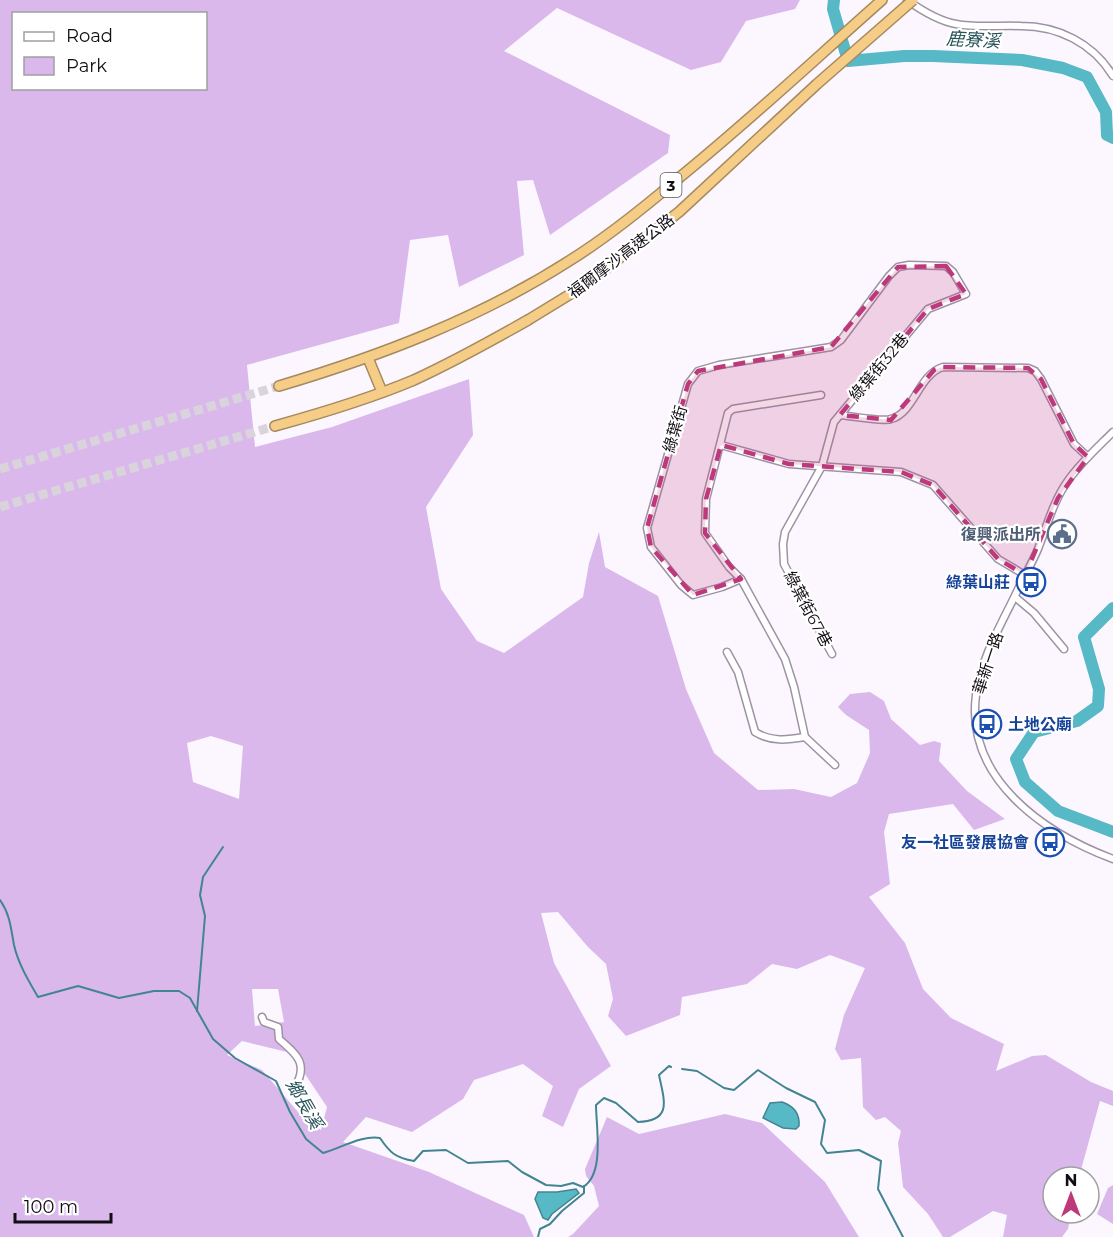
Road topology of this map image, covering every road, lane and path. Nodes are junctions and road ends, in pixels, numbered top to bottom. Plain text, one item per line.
1 (882, 0) edge
2 (907, 0) edge
3 (913, 0) edge
4 (1113, 76) edge
5 (966, 294) joint
6 (368, 358) junction
7 (279, 386) tunnel mouth
8 (382, 392) junction
9 (821, 395) dead end
10 (840, 415) junction
11 (275, 426) tunnel mouth
12 (1113, 432) edge
13 (721, 445) junction
14 (1088, 457) junction
15 (822, 466) junction
16 (1025, 575) junction
17 (741, 579) junction
18 (1015, 597) junction
19 (1064, 649) dead end
20 (727, 652) dead end
21 (832, 654) dead end
22 (805, 736) junction
23 (835, 765) dead end
24 (1113, 859) edge
25 (262, 1017) dead end
26 (295, 1087) dead end

1 - 6 highway, 福爾摩沙高速公路 / 3
2 - 4 street
3 - 8 highway, 福爾摩沙高速公路 / 3, bridge
5 - 10 street, 綠葉街32巷
5 - 17 street, 綠葉街
6 - 7 highway, 福爾摩沙高速公路 / 3
6 - 8 highway
8 - 11 highway, 福爾摩沙高速公路 / 3
9 - 13 street
10 - 14 street
10 - 15 street, 綠葉街32巷
12 - 14 street, 華新一路
13 - 15 street
13 - 17 street
14 - 16 street, 華新一路
15 - 16 street
15 - 21 street, 綠葉街67巷
16 - 18 street, 華新一路
17 - 22 street
18 - 19 street
18 - 24 street, 華新一路
20 - 22 street
22 - 23 street
25 - 26 street

